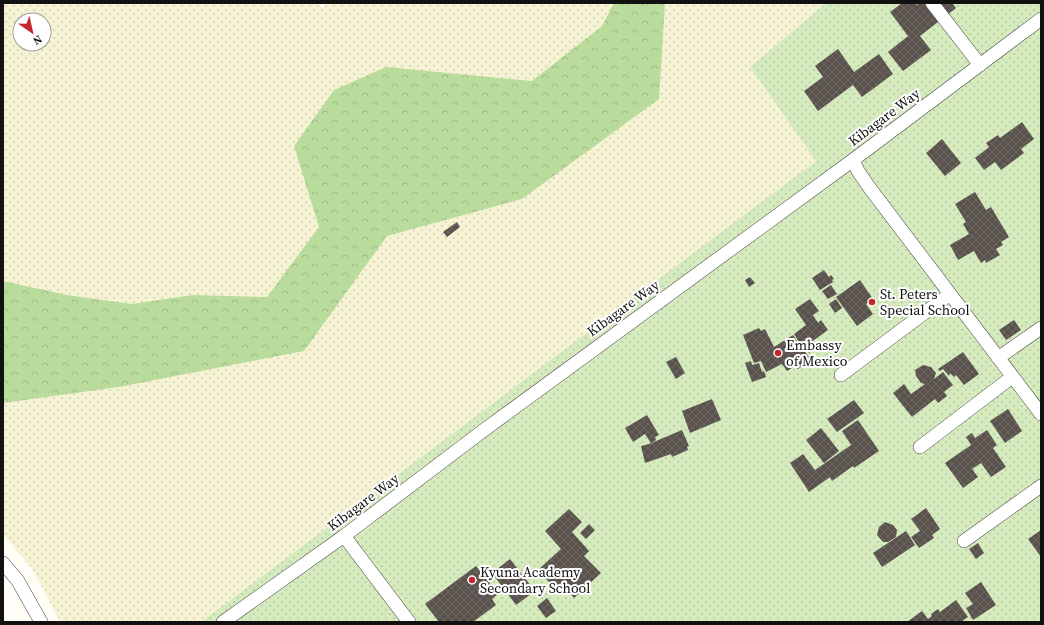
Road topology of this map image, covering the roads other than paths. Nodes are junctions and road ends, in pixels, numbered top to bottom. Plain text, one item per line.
1 (932, 3) edge
2 (1041, 19) edge
3 (980, 65) junction
4 (853, 160) junction
5 (950, 294) junction
6 (1041, 328) edge
7 (998, 358) junction
8 (841, 375) dead end
9 (1012, 377) junction
10 (1041, 414) edge
11 (920, 447) dead end
12 (1041, 486) edge
13 (344, 536) junction
14 (964, 541) dead end
15 (3, 563) edge
16 (41, 622) edge
17 (223, 622) edge
18 (410, 622) edge

1 - 3 street
2 - 3 street, Kibagare Way
3 - 4 street, Kibagare Way
4 - 5 street
4 - 13 street, Kibagare Way
5 - 7 street
5 - 8 street
6 - 7 street
7 - 9 street
9 - 10 street
9 - 11 street
12 - 14 street
13 - 17 street, Kibagare Way
13 - 18 street
15 - 16 street

